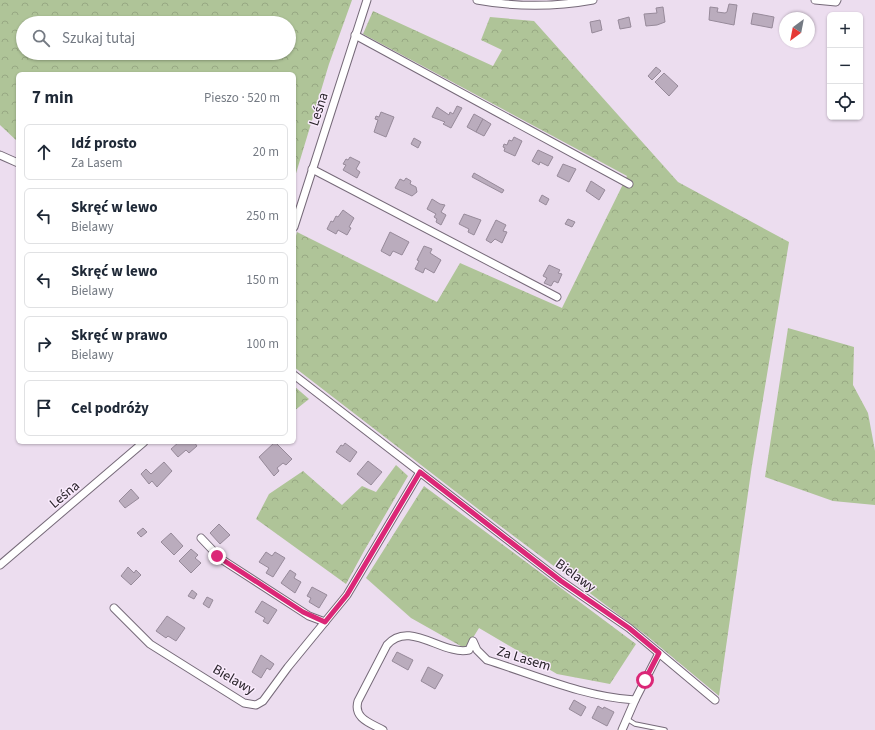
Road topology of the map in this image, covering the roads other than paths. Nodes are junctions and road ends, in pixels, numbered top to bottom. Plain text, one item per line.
1 (367, 0) edge
2 (477, 0) edge
3 (592, 0) edge
4 (815, 0) edge
5 (836, 1) edge
6 (356, 35) junction
7 (0, 155) edge
8 (16, 162) edge
9 (312, 169) junction
10 (629, 184) dead end
11 (296, 221) edge
12 (557, 297) dead end
13 (296, 377) edge
14 (142, 444) edge
15 (420, 472) junction
16 (201, 538) dead end
17 (0, 565) edge
18 (114, 608) dead end
19 (325, 622) junction
20 (659, 653) junction
21 (635, 700) junction
22 (714, 700) dead end
23 (627, 720) junction
24 (383, 730) edge
25 (622, 730) edge
26 (665, 730) edge

1 - 6 street, Leśna
2 - 3 street
4 - 5 street
6 - 9 street, Leśna
6 - 10 street
7 - 8 street
9 - 11 street, Leśna
9 - 12 street
13 - 15 street, Bielawy
14 - 17 street, Leśna
15 - 19 street, Bielawy
15 - 20 street, Bielawy
16 - 19 street
18 - 19 street, Bielawy
20 - 21 street
20 - 22 street, Bielawy
21 - 23 street
21 - 24 street, Za Lasem
23 - 25 street
23 - 26 lane

